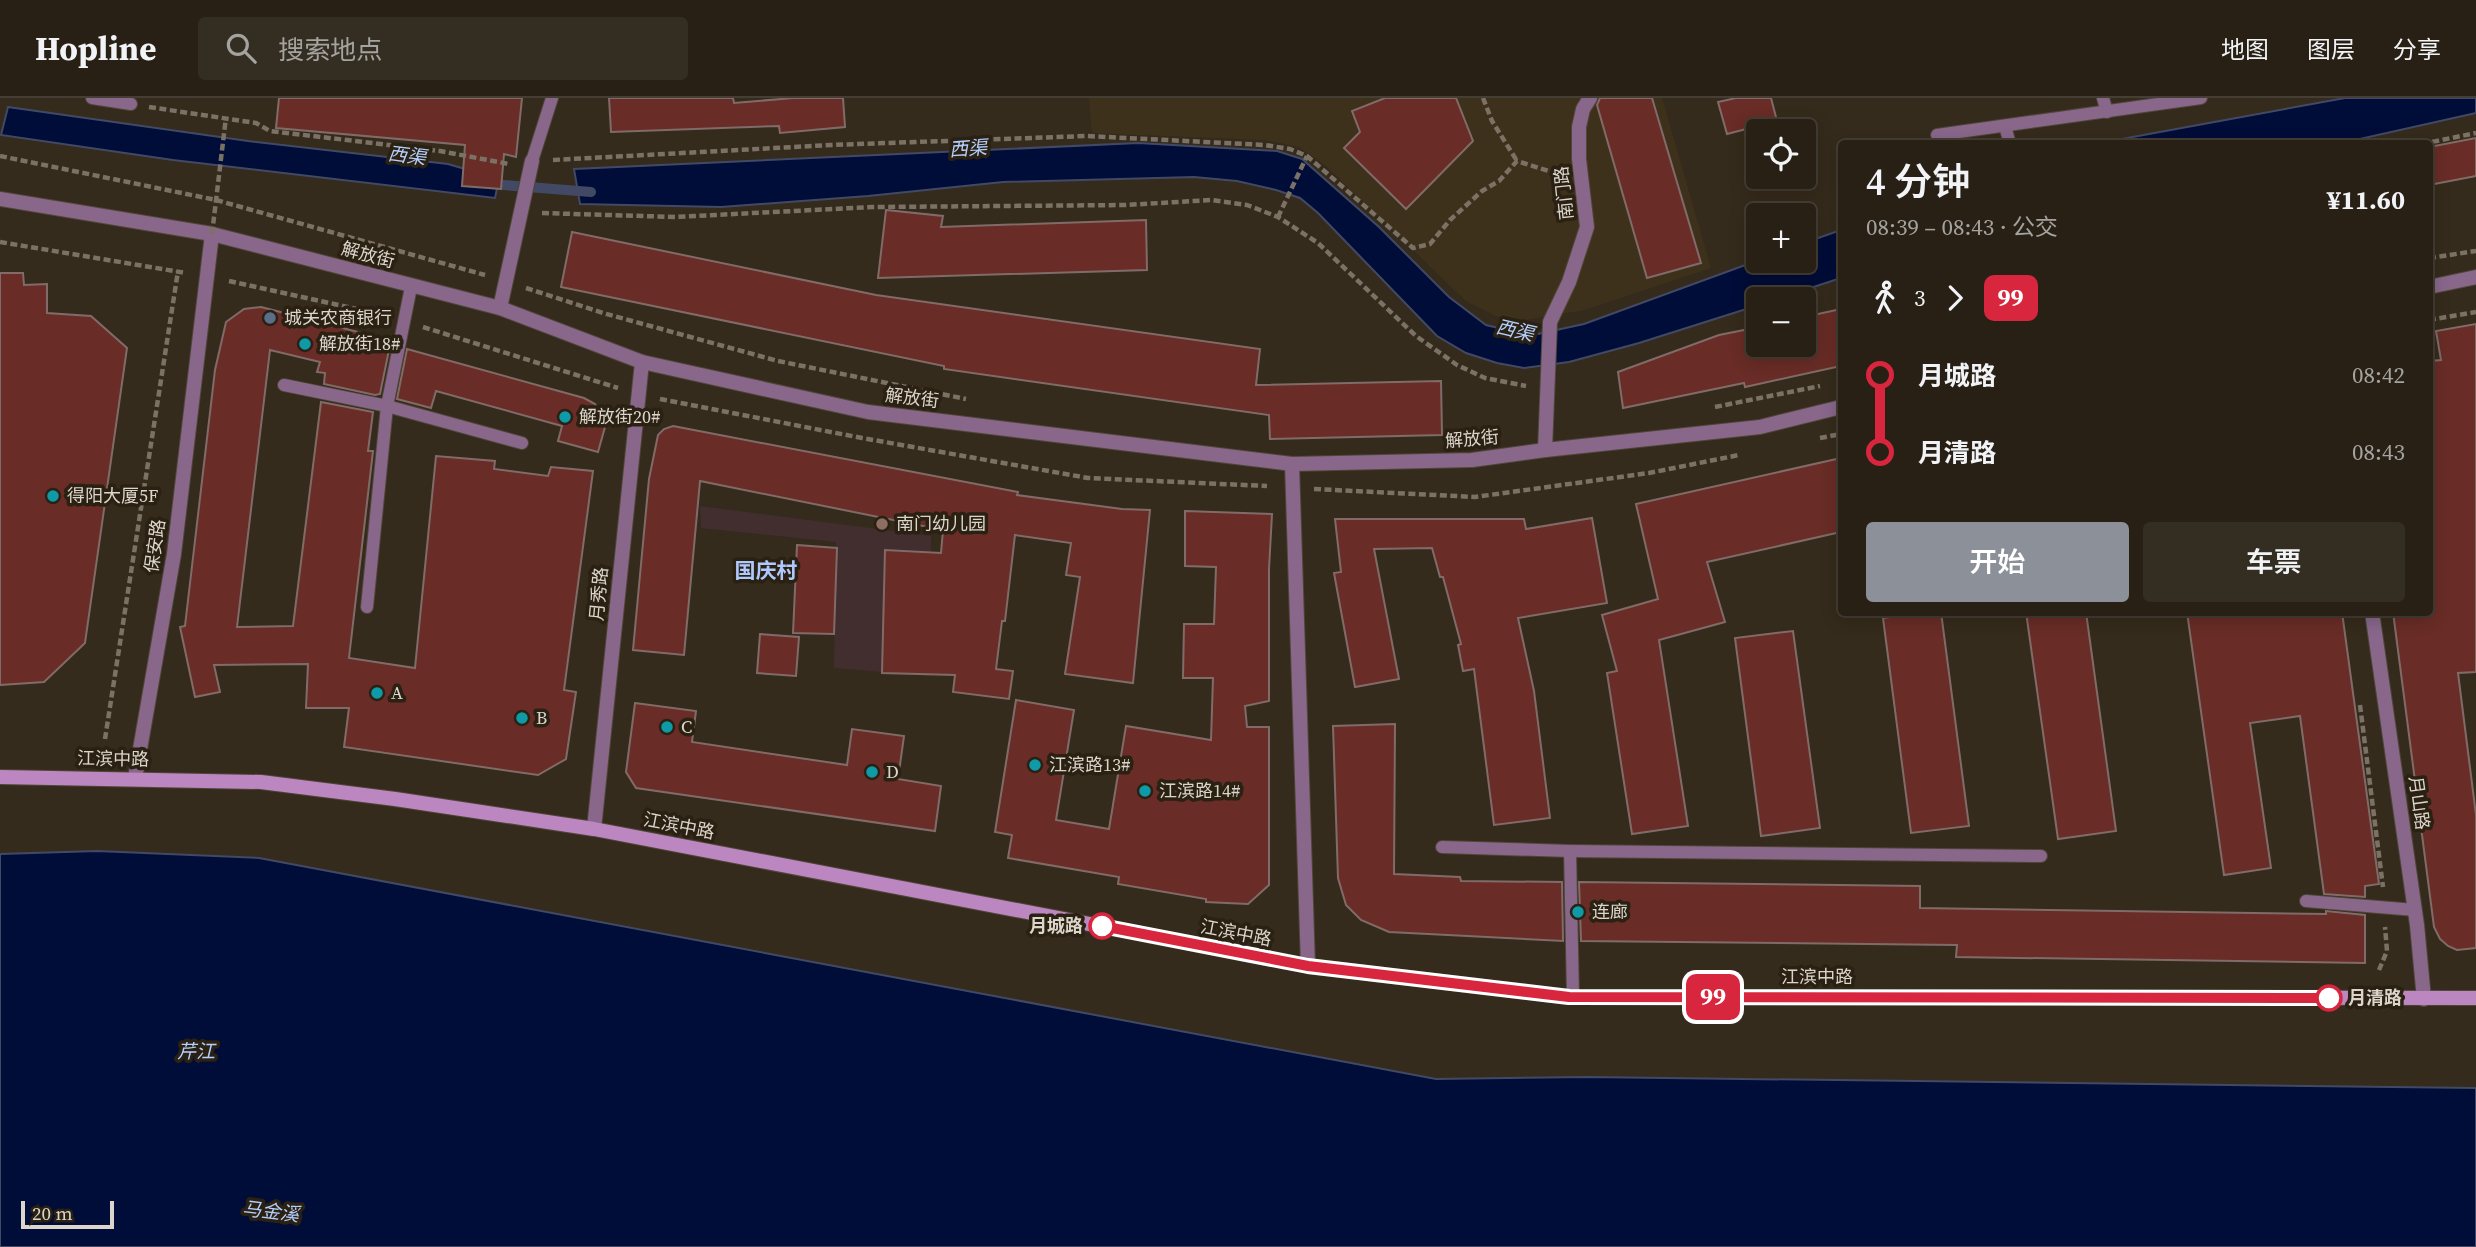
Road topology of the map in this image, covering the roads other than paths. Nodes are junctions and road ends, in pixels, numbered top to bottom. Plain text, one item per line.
1 (92, 98) edge
2 (552, 98) edge
3 (1590, 98) edge
4 (2103, 98) edge
5 (2201, 98) edge
6 (131, 104) road end
7 (2107, 113) junction
8 (2005, 126) junction
9 (1937, 135) dead end
10 (2009, 140) edge
11 (532, 161) joint
12 (0, 199) edge
13 (212, 234) junction
14 (2476, 277) edge
15 (2433, 286) edge
16 (411, 287) junction
17 (500, 308) junction
18 (642, 362) junction
19 (284, 385) dead end
20 (387, 406) junction
21 (1838, 408) edge
22 (523, 443) dead end
23 (1545, 450) junction
24 (1292, 464) junction
25 (367, 607) dead end
26 (2373, 616) edge
27 (0, 777) edge
28 (135, 778) junction
29 (594, 829) junction
30 (1442, 846) dead end
31 (1570, 851) junction
32 (2041, 856) dead end
33 (2306, 901) dead end
34 (2414, 910) junction
35 (1308, 966) junction
36 (1573, 997) junction
37 (2476, 998) edge
38 (2424, 999) junction

1 - 6 lane
2 - 11 lane
3 - 23 street, 南门路
4 - 7 lane
5 - 7 lane
7 - 8 lane
8 - 9 lane
8 - 10 lane
11 - 17 street
12 - 13 street, 解放街
13 - 16 street, 解放街
13 - 28 street, 保安路
14 - 15 street
16 - 17 street, 解放街
16 - 20 lane
17 - 18 street, 解放街
18 - 24 street, 解放街
18 - 29 street, 月秀路
19 - 20 lane
20 - 22 lane
20 - 25 lane
21 - 23 street, 解放街
23 - 24 street, 解放街
24 - 35 street
26 - 34 street, 月山路
27 - 28 main road, 江滨中路
28 - 29 main road, 江滨中路
29 - 35 main road, 江滨中路
30 - 31 lane
31 - 32 lane
31 - 36 lane
33 - 34 lane
34 - 38 street, 月山路
35 - 36 main road, 江滨中路
36 - 38 main road, 江滨中路
37 - 38 main road, 江滨中路

